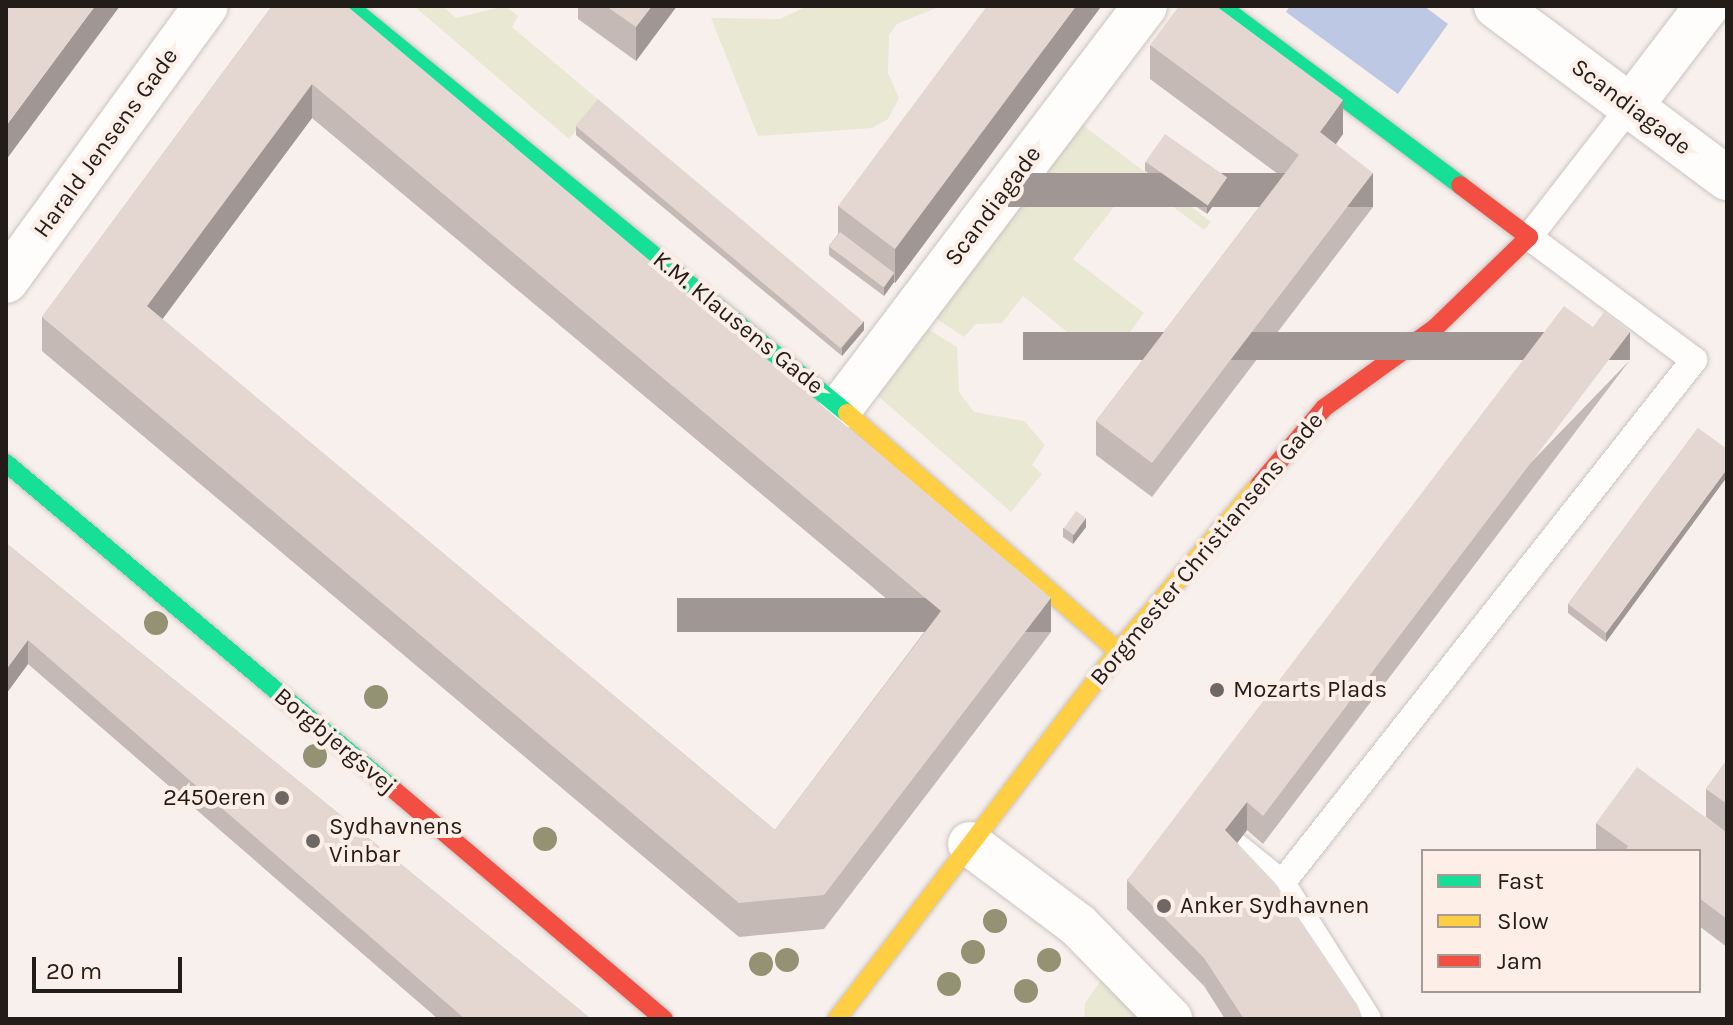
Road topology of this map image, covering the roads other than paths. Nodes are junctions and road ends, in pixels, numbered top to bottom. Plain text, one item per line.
1 (206, 6) edge
2 (349, 6) edge
3 (1145, 6) edge
4 (1221, 6) edge
5 (1496, 6) edge
6 (1707, 6) edge
7 (1630, 107) junction
8 (1727, 178) edge
9 (1529, 237) junction
10 (6, 281) edge
11 (841, 407) junction
12 (8, 470) edge
13 (1118, 651) junction
14 (970, 844) junction
15 (1236, 846) edge
16 (1282, 883) junction
17 (664, 1019) edge
18 (837, 1019) edge
19 (1170, 1019) edge
20 (1368, 1019) edge

1 - 10 street, Harald Jensens Gade
2 - 11 street, K.M. Klausens Gade
3 - 11 street, Scandiagade
4 - 9 street
5 - 7 street, Scandiagade
6 - 7 street, Borgmester Christiansens Gade
7 - 8 street, Scandiagade
7 - 9 lane, Borgmester Christiansens Gade
9 - 13 street, Borgmester Christiansens Gade
9 - 16 lane
11 - 13 street, K.M. Klausens Gade
12 - 17 street, Borgbjergsvej
13 - 14 street, Borgmester Christiansens Gade
14 - 18 street, Borgmester Christiansens Gade
14 - 19 street
15 - 16 lane
16 - 20 lane

